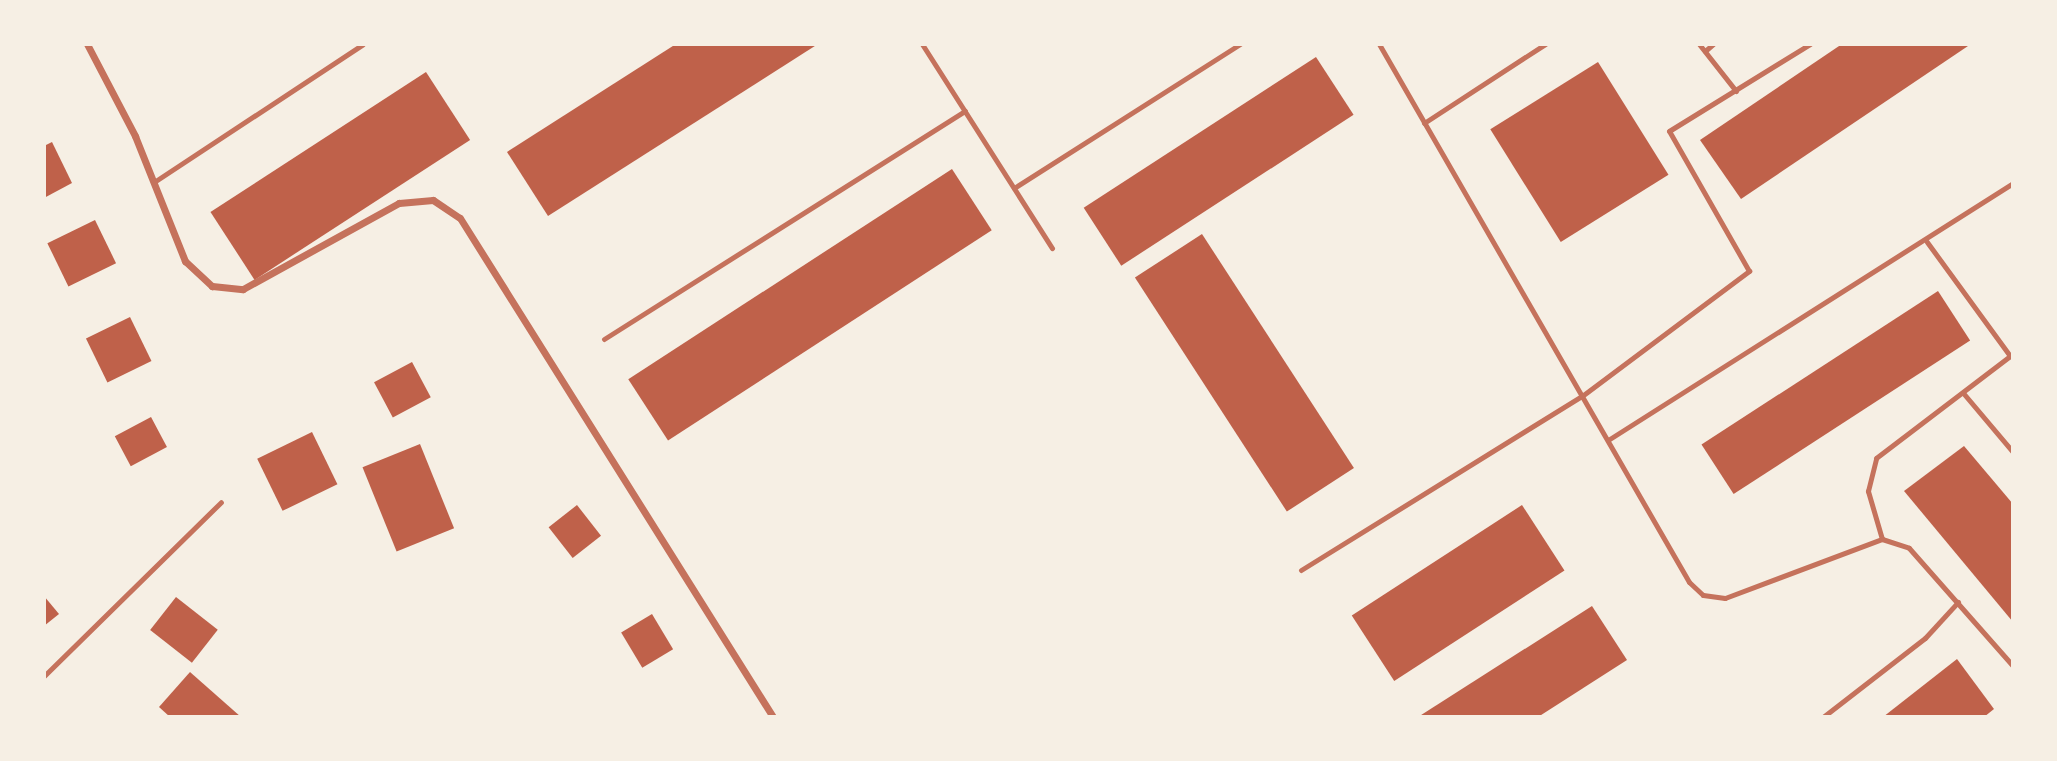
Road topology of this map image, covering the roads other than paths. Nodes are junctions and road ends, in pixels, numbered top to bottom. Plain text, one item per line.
1 (87, 44) edge
2 (363, 44) edge
3 (922, 44) edge
4 (1240, 44) edge
5 (1379, 44) edge
6 (1545, 44) edge
7 (1699, 44) edge
8 (1713, 44) edge
9 (1810, 44) edge
10 (1705, 51) junction
11 (1736, 91) junction
12 (965, 111) junction
13 (1424, 123) junction
14 (153, 182) junction
15 (2013, 183) edge
16 (1014, 188) junction
17 (1927, 242) junction
18 (1052, 248) dead end
19 (604, 339) dead end
20 (2011, 355) edge
21 (1964, 394) junction
22 (1583, 396) junction
23 (1608, 440) junction
24 (2013, 453) edge
25 (221, 502) dead end
26 (1882, 539) junction
27 (1301, 570) dead end
28 (1958, 602) junction
29 (2013, 666) edge
30 (44, 676) edge
31 (773, 717) edge
32 (1823, 717) edge

1 - 14 street
2 - 14 lane
3 - 12 lane
4 - 16 lane
5 - 13 lane
6 - 13 lane
7 - 10 lane
8 - 10 lane
9 - 11 lane
10 - 11 lane
11 - 22 lane
12 - 16 lane
12 - 19 lane
13 - 22 lane
14 - 31 street
15 - 17 lane
16 - 18 lane
17 - 20 lane
17 - 23 lane
20 - 21 lane
21 - 24 lane
21 - 26 lane
22 - 23 lane
22 - 27 lane
23 - 26 lane
25 - 30 lane
26 - 28 lane
28 - 29 lane
28 - 32 lane

